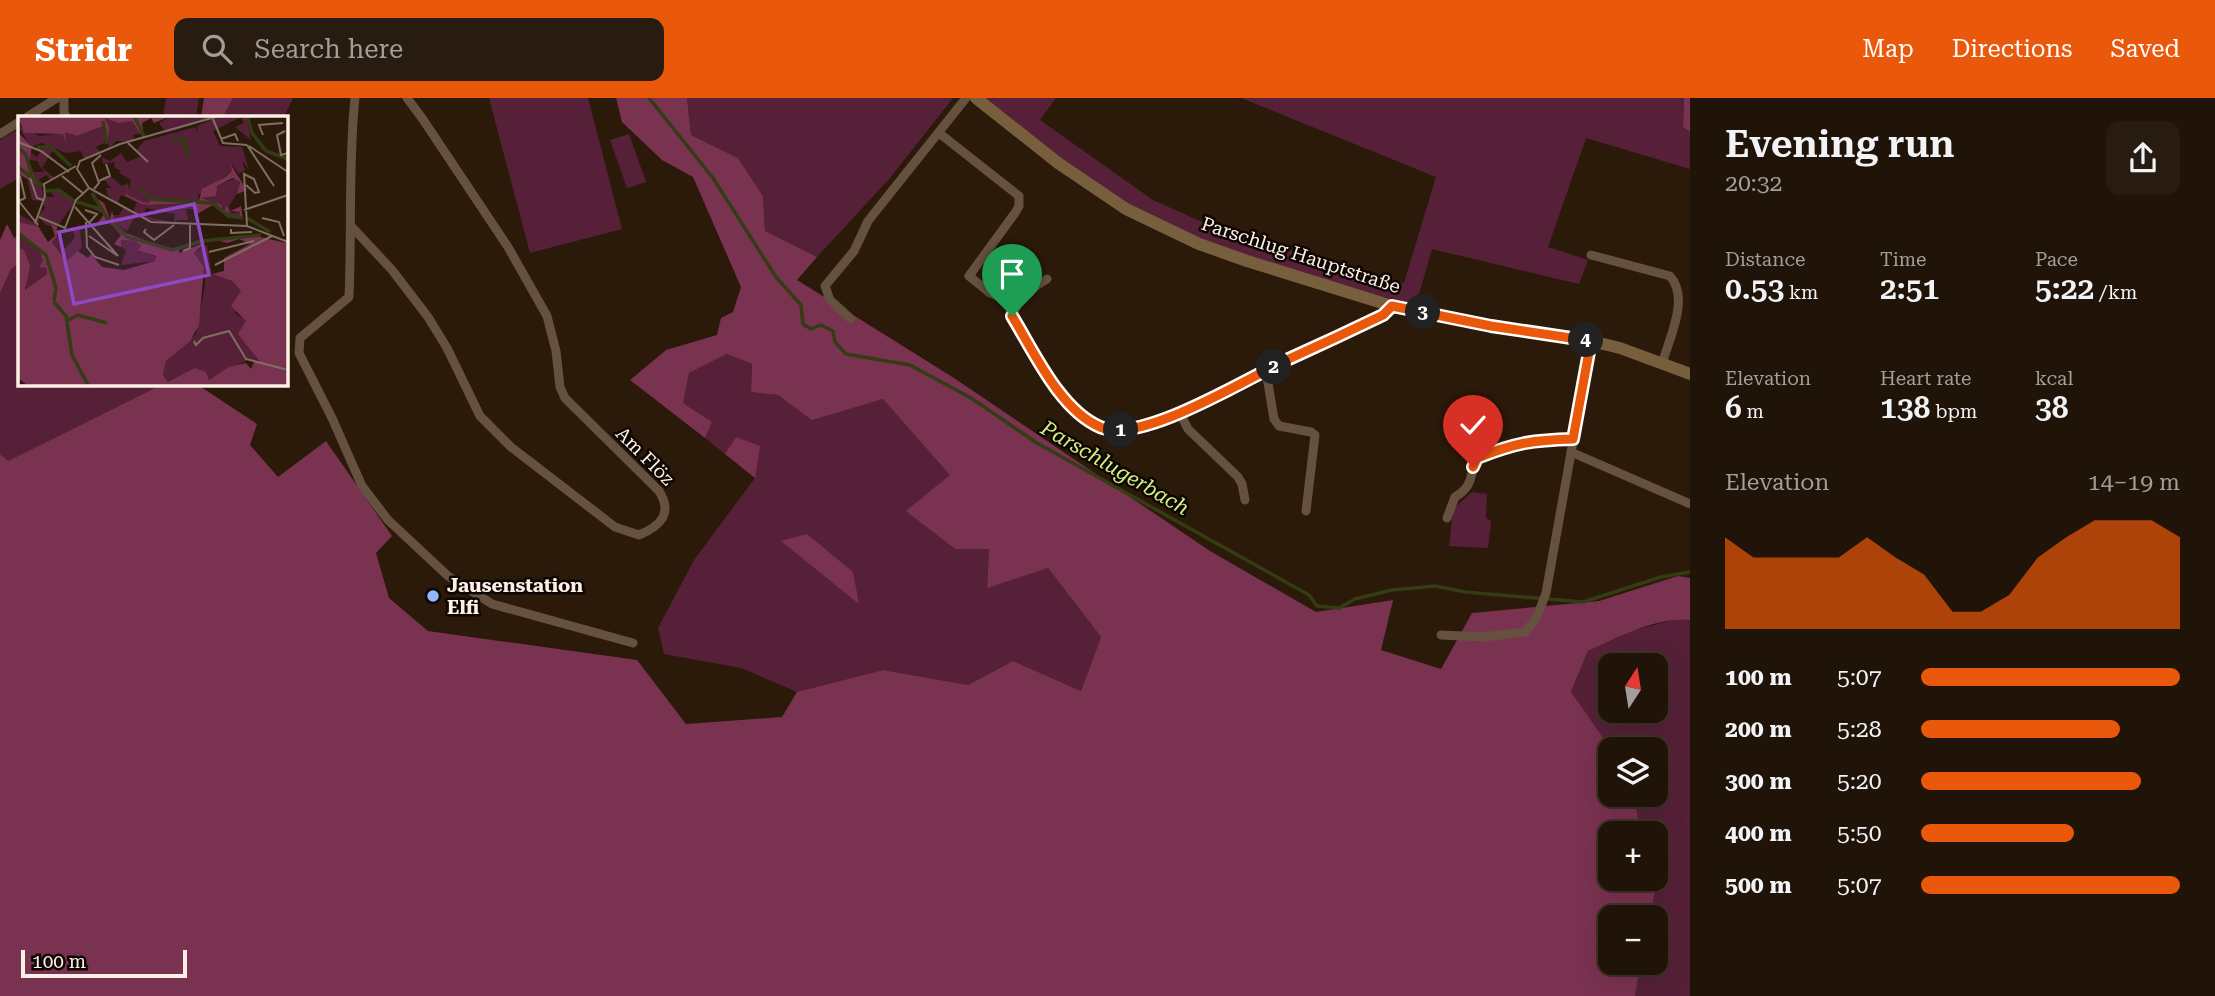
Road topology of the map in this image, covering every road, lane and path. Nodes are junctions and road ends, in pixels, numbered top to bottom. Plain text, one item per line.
1 (57, 98) edge
2 (64, 98) edge
3 (355, 98) edge
4 (407, 98) edge
5 (966, 98) edge
6 (976, 98) edge
7 (29, 116) edge
8 (66, 116) edge
9 (18, 123) edge
10 (939, 133) junction
11 (0, 134) edge
12 (351, 226) junction
13 (1591, 255) dead end
14 (1024, 273) dead end
15 (1047, 279) dead end
16 (1392, 306) junction
17 (851, 318) dead end
18 (1591, 341) junction
19 (1662, 364) junction
20 (1266, 371) junction
21 (1690, 374) edge
22 (1180, 413) junction
23 (1573, 439) junction
24 (1571, 452) junction
25 (1245, 500) dead end
26 (1690, 504) edge
27 (1306, 510) dead end
28 (1447, 518) dead end
29 (1441, 635) dead end
30 (633, 643) dead end

1 - 7 street
2 - 8 street
3 - 12 street
4 - 12 street, Am Flöz
5 - 10 street
6 - 16 main road, Parschlug Hauptstraße
9 - 11 street
10 - 14 street
10 - 17 street
12 - 30 street
13 - 19 street
15 - 22 street
16 - 18 main road, Parschlug Hauptstraße
16 - 20 street
18 - 19 main road, Parschlug Hauptstraße
18 - 23 street
19 - 21 main road, Parschlug Hauptstraße
20 - 22 street
20 - 27 street
22 - 25 street
23 - 24 street
23 - 28 street
24 - 26 street
24 - 29 street

